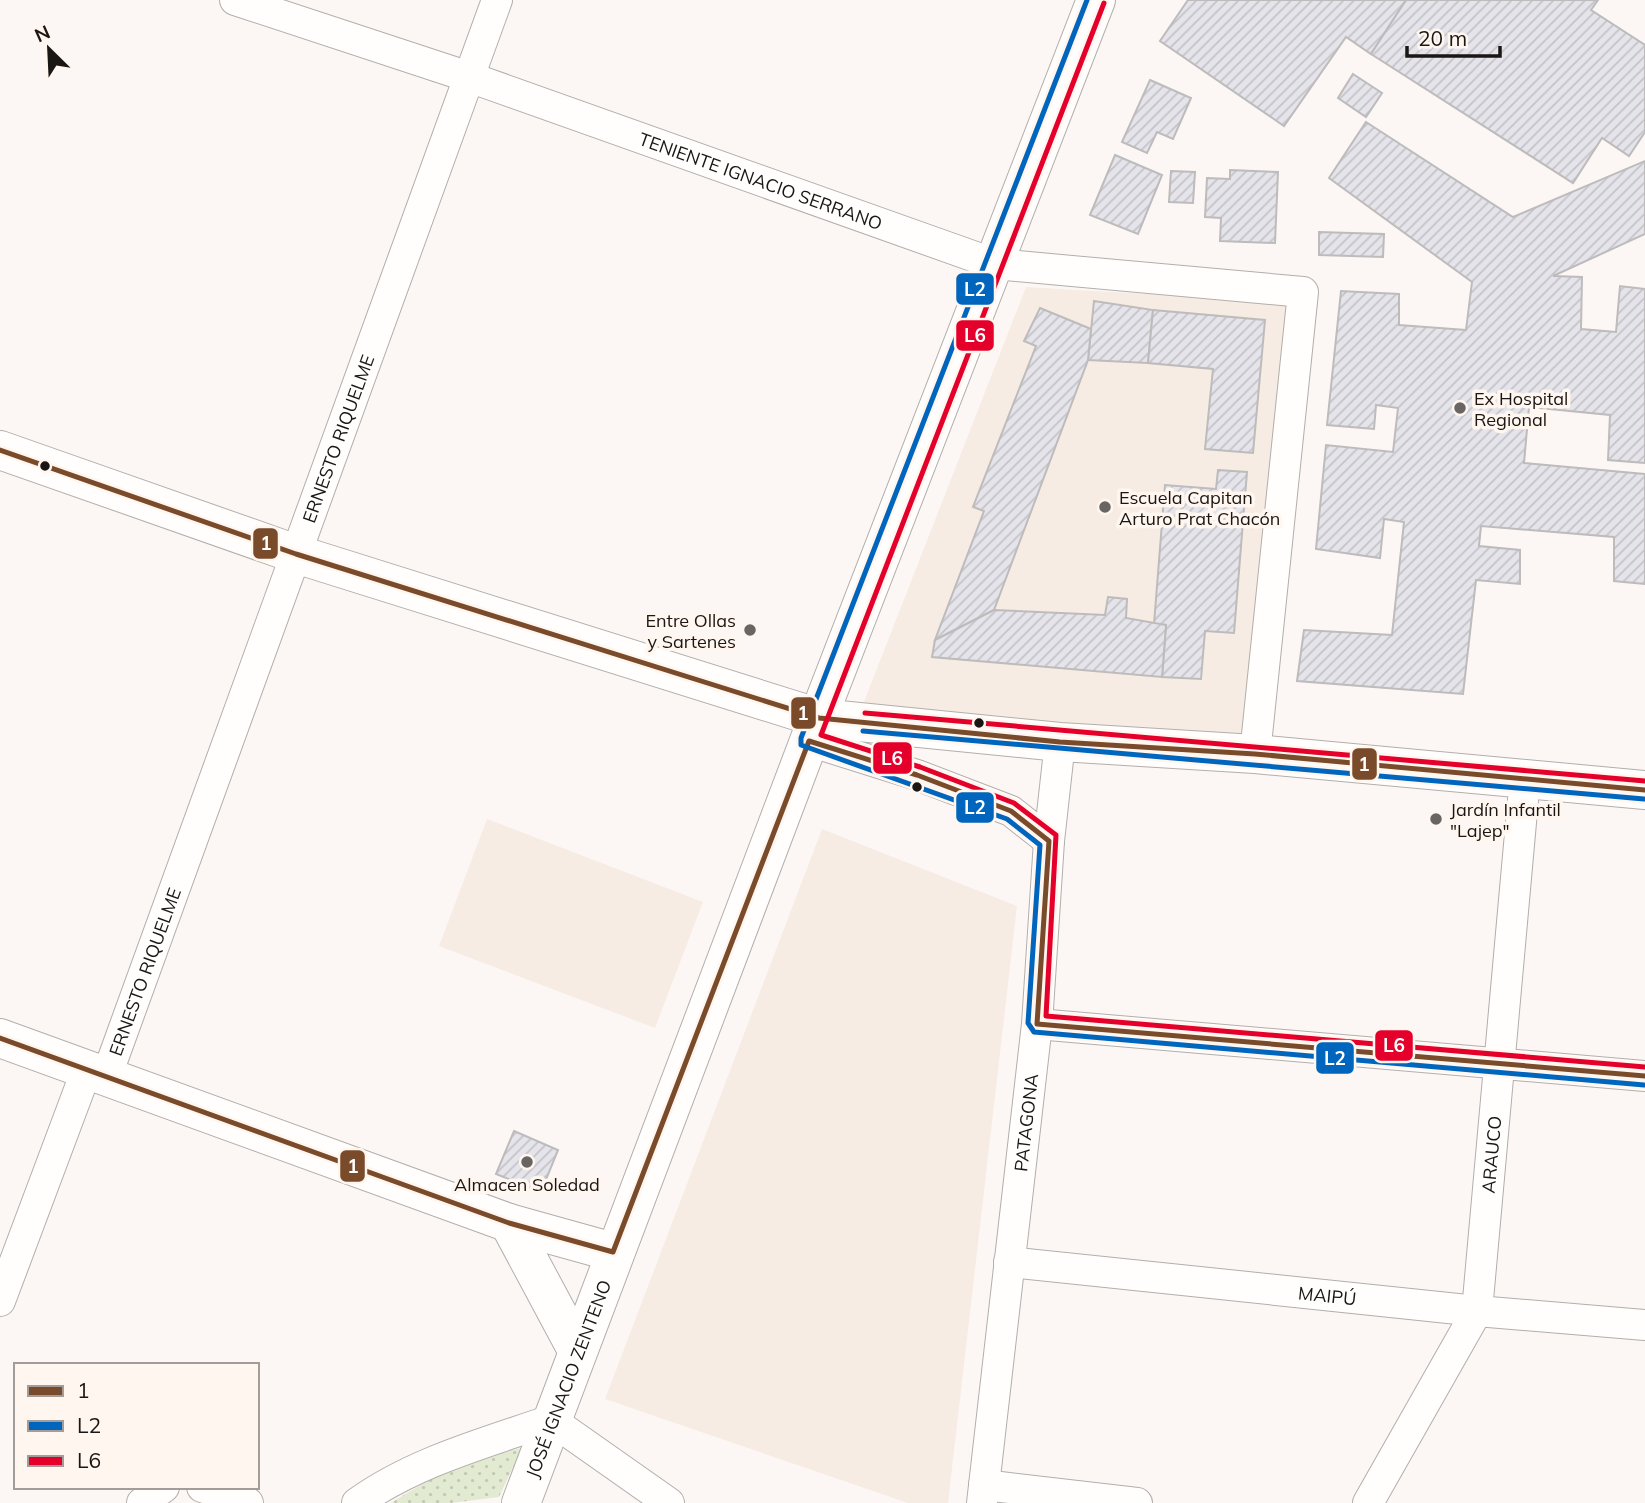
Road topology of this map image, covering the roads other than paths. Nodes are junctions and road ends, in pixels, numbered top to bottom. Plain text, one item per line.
1 (235, 0) edge
2 (497, 0) edge
3 (1096, 0) edge
4 (469, 77) junction
5 (995, 264) junction
6 (0, 450) edge
7 (296, 554) junction
8 (814, 729) junction
9 (1060, 742) junction
10 (1255, 754) junction
11 (1525, 778) junction
12 (1645, 790) edge
13 (1049, 841) junction
14 (1037, 1024) junction
15 (0, 1038) edge
16 (1499, 1062) junction
17 (97, 1072) junction
18 (1645, 1076) edge
19 (509, 1223) junction
20 (614, 1252) junction
21 (1009, 1262) junction
22 (0, 1301) edge
23 (1477, 1311) junction
24 (1645, 1325) edge
25 (577, 1350) junction
26 (551, 1420) junction
27 (161, 1489) edge
28 (208, 1489) edge
29 (983, 1494) edge
30 (142, 1503) edge
31 (248, 1503) edge
32 (357, 1503) edge
33 (520, 1503) edge
34 (669, 1503) edge
35 (1137, 1503) edge
36 (1368, 1503) edge

1 - 4 street, TENIENTE IGNACIO SERRANO
2 - 4 street, ERNESTO RIQUELME
3 - 5 street, JOSÉ IGNACIO ZENTENO
4 - 5 street, TENIENTE IGNACIO SERRANO
4 - 7 street, ERNESTO RIQUELME
5 - 8 street, JOSÉ IGNACIO ZENTENO
5 - 10 street, TENIENTE IGNACIO SERRANO
6 - 7 street
7 - 8 street
7 - 17 street, ERNESTO RIQUELME
8 - 9 street
8 - 13 street
8 - 20 street, JOSÉ IGNACIO ZENTENO
9 - 10 street
9 - 13 street, PATAGONA
10 - 11 street
11 - 12 street
11 - 16 street, ARAUCO
13 - 14 street, PATAGONA
14 - 16 street
14 - 21 street, PATAGONA
15 - 17 street
16 - 18 street
16 - 23 street, ARAUCO
17 - 19 street
17 - 22 street, ERNESTO RIQUELME
19 - 20 street
19 - 25 street
20 - 25 street, JOSÉ IGNACIO ZENTENO
21 - 23 street, MAIPÚ
21 - 29 street, PATAGONA
23 - 24 street, MAIPÚ
23 - 36 street, ARAUCO
25 - 26 street, JOSÉ IGNACIO ZENTENO
26 - 32 street
26 - 33 street, JOSÉ IGNACIO ZENTENO
26 - 34 street
27 - 30 street
28 - 31 street
29 - 35 street

